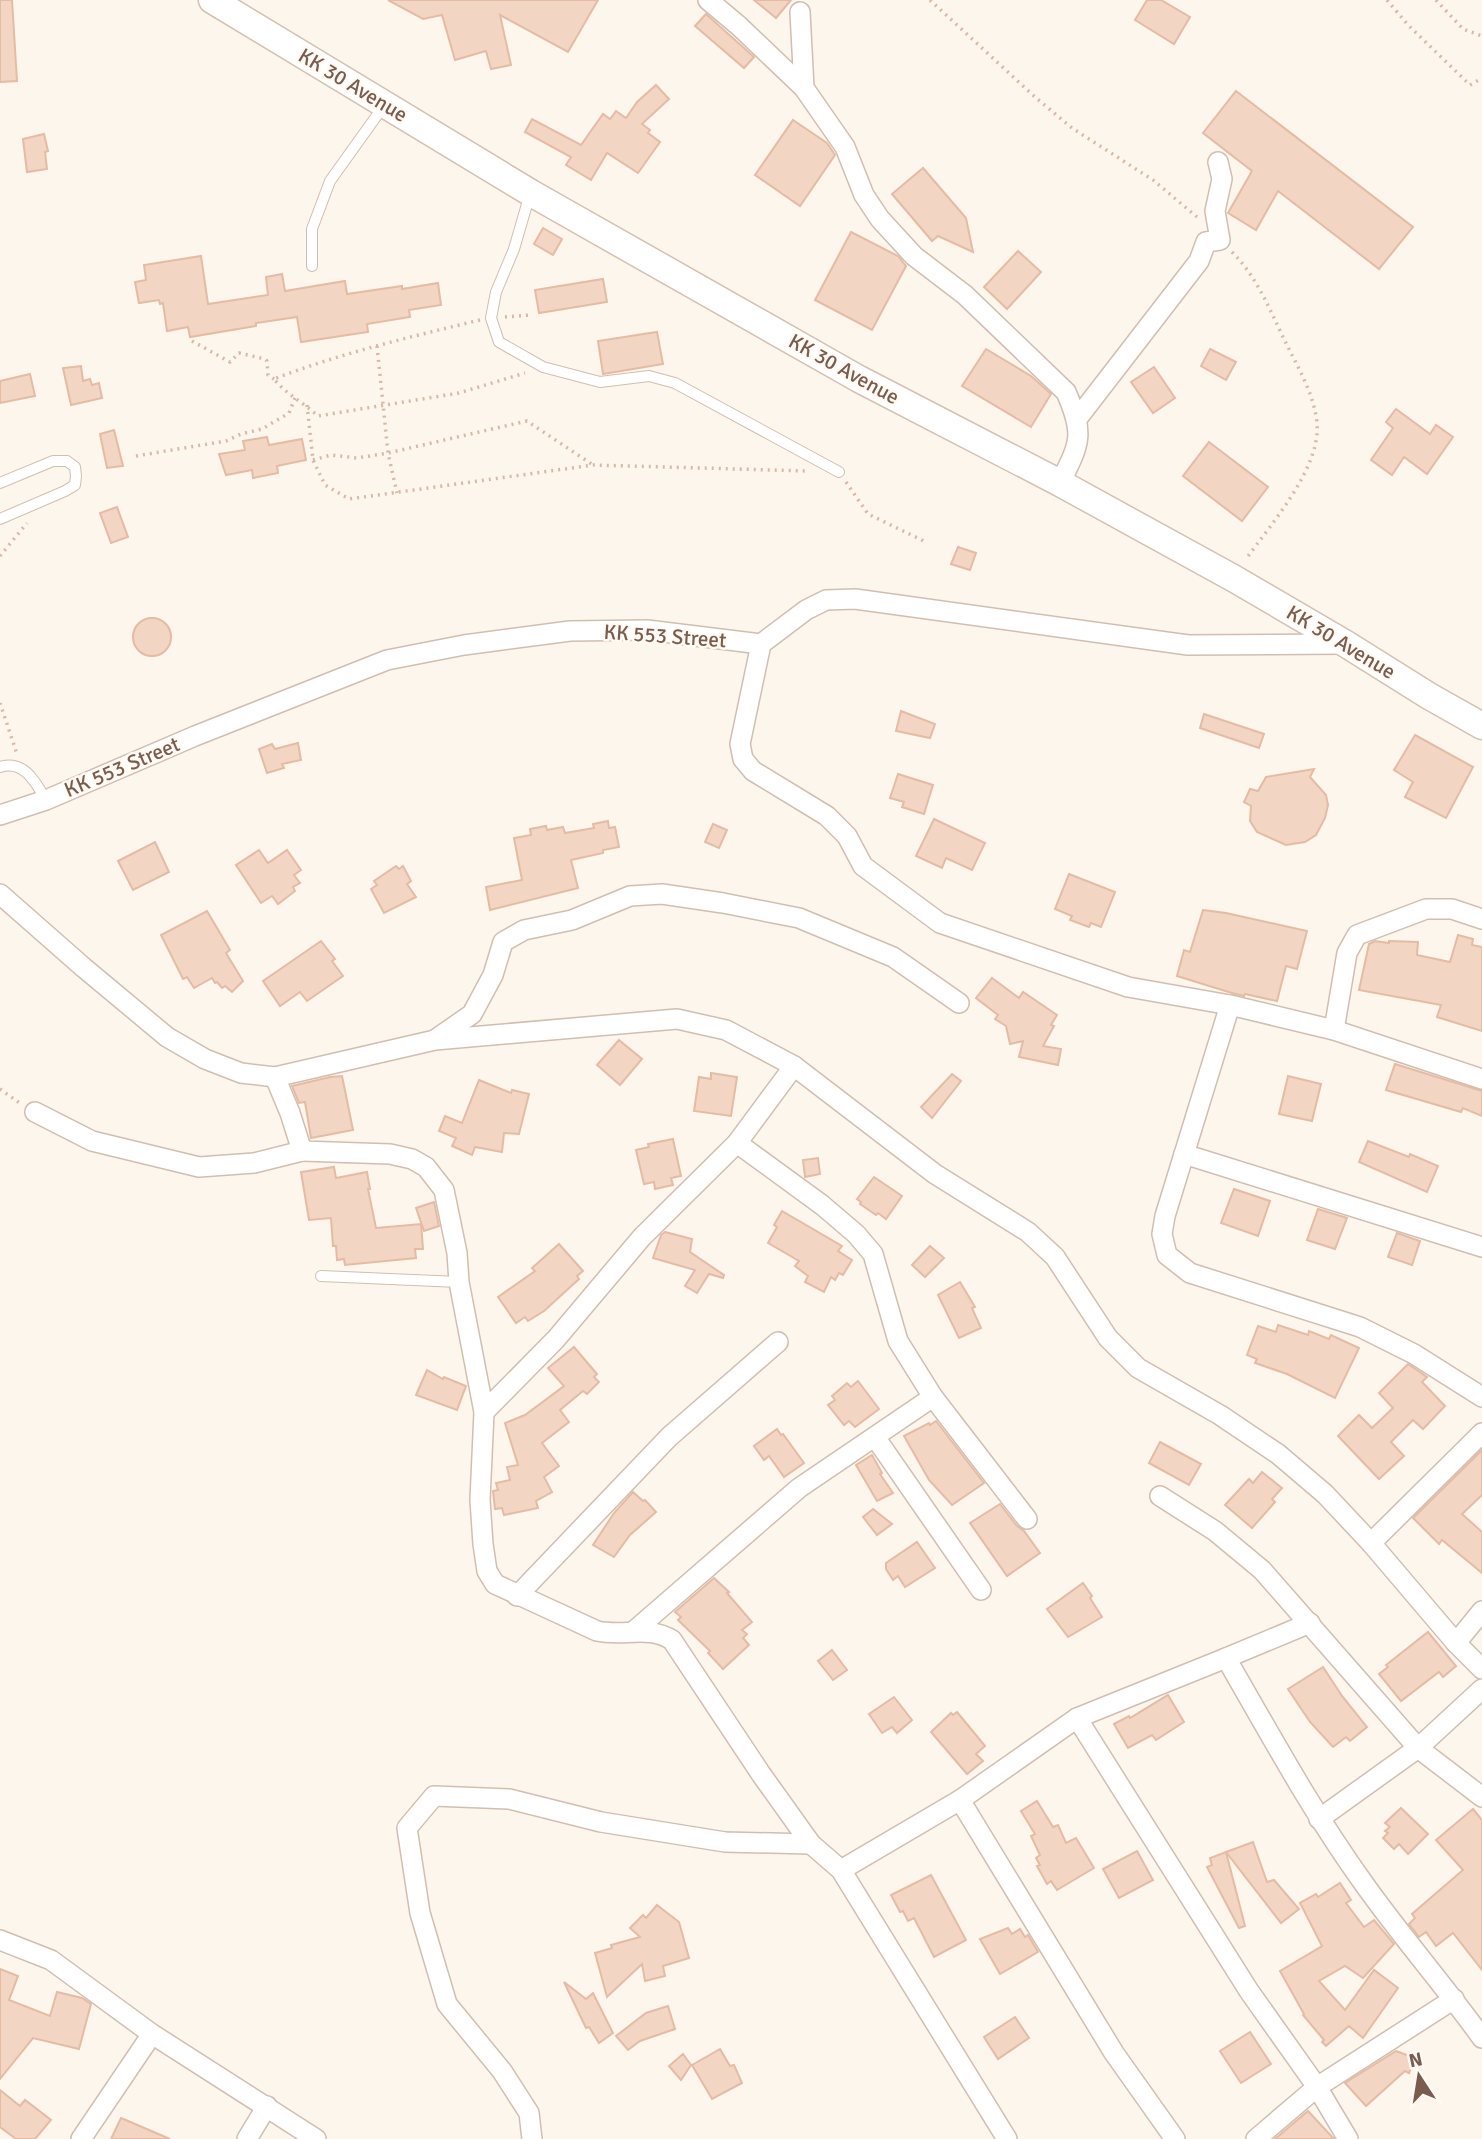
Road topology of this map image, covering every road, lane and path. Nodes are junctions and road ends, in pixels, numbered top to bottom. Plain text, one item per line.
1 (212, 0) edge
2 (708, 0) edge
3 (1387, 0) edge
4 (1436, 0) edge
5 (800, 12) dead end
6 (1482, 36) edge
7 (1482, 78) edge
8 (804, 88) junction
9 (386, 104) junction
10 (1218, 162) dead end
11 (531, 193) junction
12 (312, 266) dead end
13 (530, 315) dead end
14 (491, 318) junction
15 (192, 341) dead end
16 (376, 345) junction
17 (543, 367) junction
18 (274, 379) junction
19 (295, 398) junction
20 (307, 405) junction
21 (383, 405) junction
22 (1077, 419) junction
23 (388, 453) junction
24 (136, 456) dead end
25 (313, 460) junction
26 (593, 465) junction
27 (839, 472) junction
28 (0, 483) edge
29 (1060, 483) junction
30 (397, 493) junction
31 (41, 502) junction
32 (0, 519) edge
33 (926, 542) dead end
34 (0, 556) edge
35 (1346, 643) junction
36 (761, 644) junction
37 (0, 702) edge
38 (1482, 726) edge
39 (0, 767) edge
40 (22, 769) junction
41 (46, 800) junction
42 (0, 815) edge
43 (0, 894) edge
44 (1482, 919) edge
45 (960, 1003) dead end
46 (1230, 1005) junction
47 (1334, 1030) junction
48 (435, 1040) junction
49 (794, 1066) junction
50 (275, 1077) junction
51 (1482, 1079) edge
52 (0, 1089) edge
53 (35, 1112) joint
54 (737, 1143) junction
55 (302, 1151) junction
56 (1184, 1154) junction
57 (1482, 1247) edge
58 (321, 1276) dead end
59 (459, 1282) junction
60 (778, 1342) dead end
61 (933, 1398) junction
62 (1482, 1398) edge
63 (484, 1412) junction
64 (1482, 1433) edge
65 (875, 1437) junction
66 (1160, 1496) dead end
67 (1027, 1519) dead end
68 (1371, 1543) junction
69 (981, 1590) dead end
70 (517, 1596) junction
71 (1482, 1611) edge
72 (1310, 1623) junction
73 (634, 1632) junction
74 (1456, 1643) junction
75 (1226, 1658) junction
76 (1482, 1669) edge
77 (1482, 1689) edge
78 (1077, 1718) junction
79 (1418, 1748) junction
80 (1482, 1797) edge
81 (960, 1800) junction
82 (1319, 1819) junction
83 (811, 1844) junction
84 (841, 1870) junction
85 (0, 1940) edge
86 (1454, 1999) junction
87 (152, 2034) junction
88 (1482, 2038) edge
89 (1317, 2087) junction
90 (267, 2106) junction
91 (81, 2139) edge
92 (247, 2139) edge
93 (316, 2139) edge
94 (532, 2139) edge
95 (1007, 2139) edge
96 (1175, 2139) edge
97 (1256, 2139) edge
98 (1348, 2139) edge

1 - 9 main road, KK 30 Avenue
2 - 8 street
3 - 7 path
4 - 6 path
5 - 8 street
8 - 22 street
9 - 11 main road, KK 30 Avenue
9 - 12 lane
10 - 22 street
11 - 14 lane
11 - 29 main road, KK 30 Avenue
13 - 14 path
14 - 16 path
14 - 17 lane
15 - 18 path
16 - 18 path
16 - 21 path
17 - 21 path
17 - 27 lane
18 - 19 path
19 - 20 path
19 - 24 path
20 - 21 path
20 - 25 path
21 - 23 path
22 - 29 street
23 - 25 path
23 - 26 path
23 - 30 path
25 - 30 path
26 - 27 path
26 - 30 path
27 - 33 path
28 - 31 lane
29 - 35 main road, KK 30 Avenue
31 - 32 lane
31 - 34 path
35 - 36 street
35 - 38 main road, KK 30 Avenue
36 - 41 street, KK 553 Street
36 - 46 street
37 - 40 path
39 - 40 lane
40 - 41 lane
41 - 42 street, KK 553 Street
43 - 50 street
44 - 47 street
45 - 48 street
46 - 47 street
46 - 56 street
47 - 51 street
48 - 49 street
48 - 50 street
49 - 54 street
49 - 68 street
50 - 55 street
52 - 53 path
53 - 55 street
54 - 61 street
54 - 63 street
55 - 59 street
56 - 57 street
56 - 62 street
58 - 59 lane
59 - 63 street
60 - 70 street
61 - 65 street
61 - 67 street
63 - 70 street
64 - 68 street
65 - 69 street
65 - 73 street
66 - 72 street
68 - 74 street
70 - 73 street
71 - 74 street
72 - 75 street
72 - 79 street
73 - 83 street
74 - 76 street
75 - 78 street
75 - 82 street
77 - 79 street
78 - 81 street
78 - 89 street
79 - 80 street
79 - 82 street
81 - 84 street
81 - 96 street
82 - 86 street
83 - 84 street
83 - 94 street
84 - 95 street
85 - 87 street
86 - 88 street
86 - 89 street
87 - 90 street
87 - 91 street
89 - 97 street
89 - 98 street
90 - 92 street
90 - 93 street

